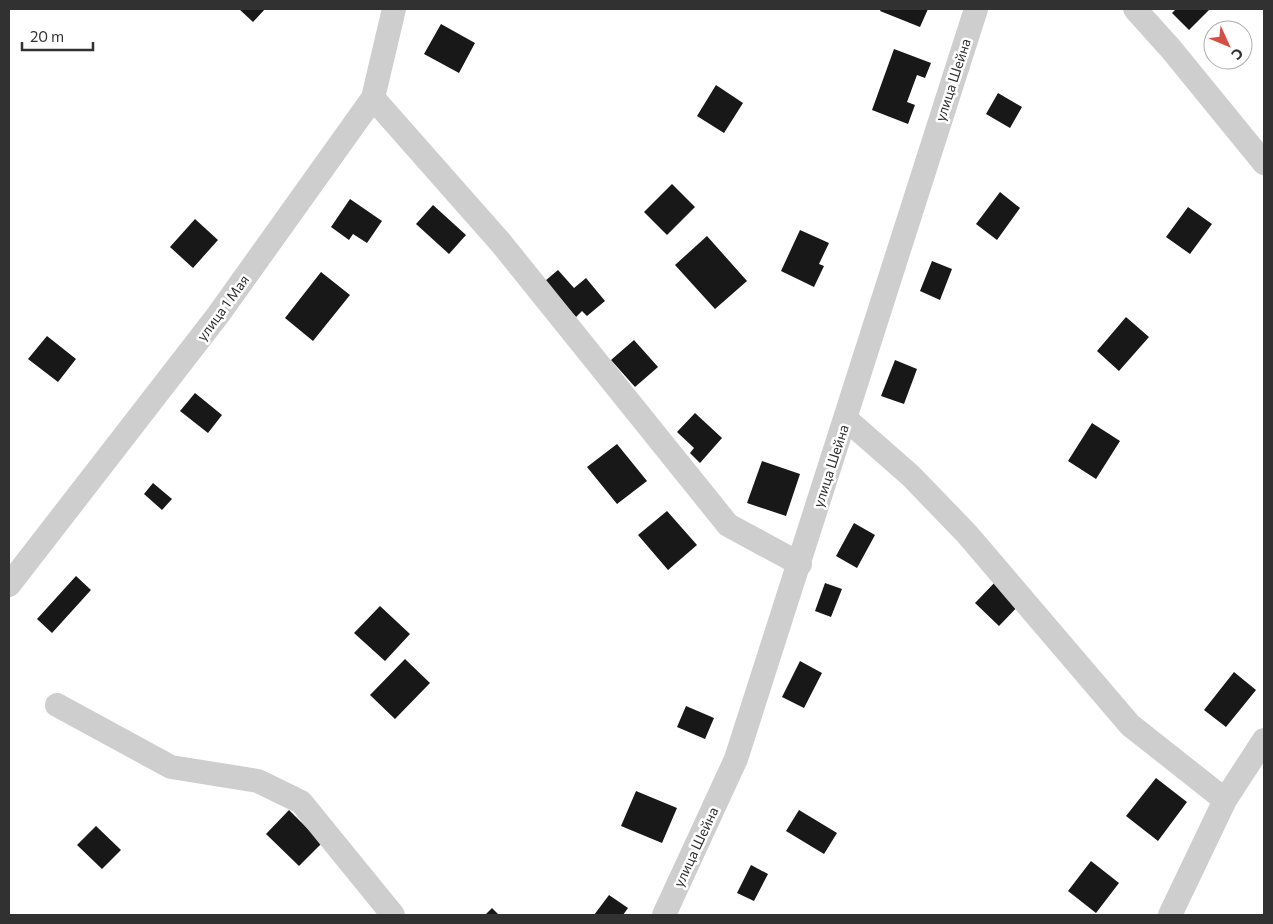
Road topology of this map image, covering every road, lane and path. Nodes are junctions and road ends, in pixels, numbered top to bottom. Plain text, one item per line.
1 (394, 9) edge
2 (976, 9) edge
3 (1135, 9) edge
4 (373, 98) junction
5 (1264, 163) edge
6 (846, 419) junction
7 (800, 564) junction
8 (9, 584) edge
9 (57, 705) dead end
10 (1264, 740) edge
11 (1225, 800) junction
12 (393, 915) edge
13 (664, 915) edge
14 (1170, 915) edge

1 - 4 street, улица 1 Мая
2 - 6 street, улица Шейна
3 - 5 street
4 - 7 street
4 - 8 street, улица 1 Мая
6 - 7 street, улица Шейна
6 - 11 street
7 - 13 street, улица Шейна
9 - 12 street
10 - 11 street
11 - 14 street

